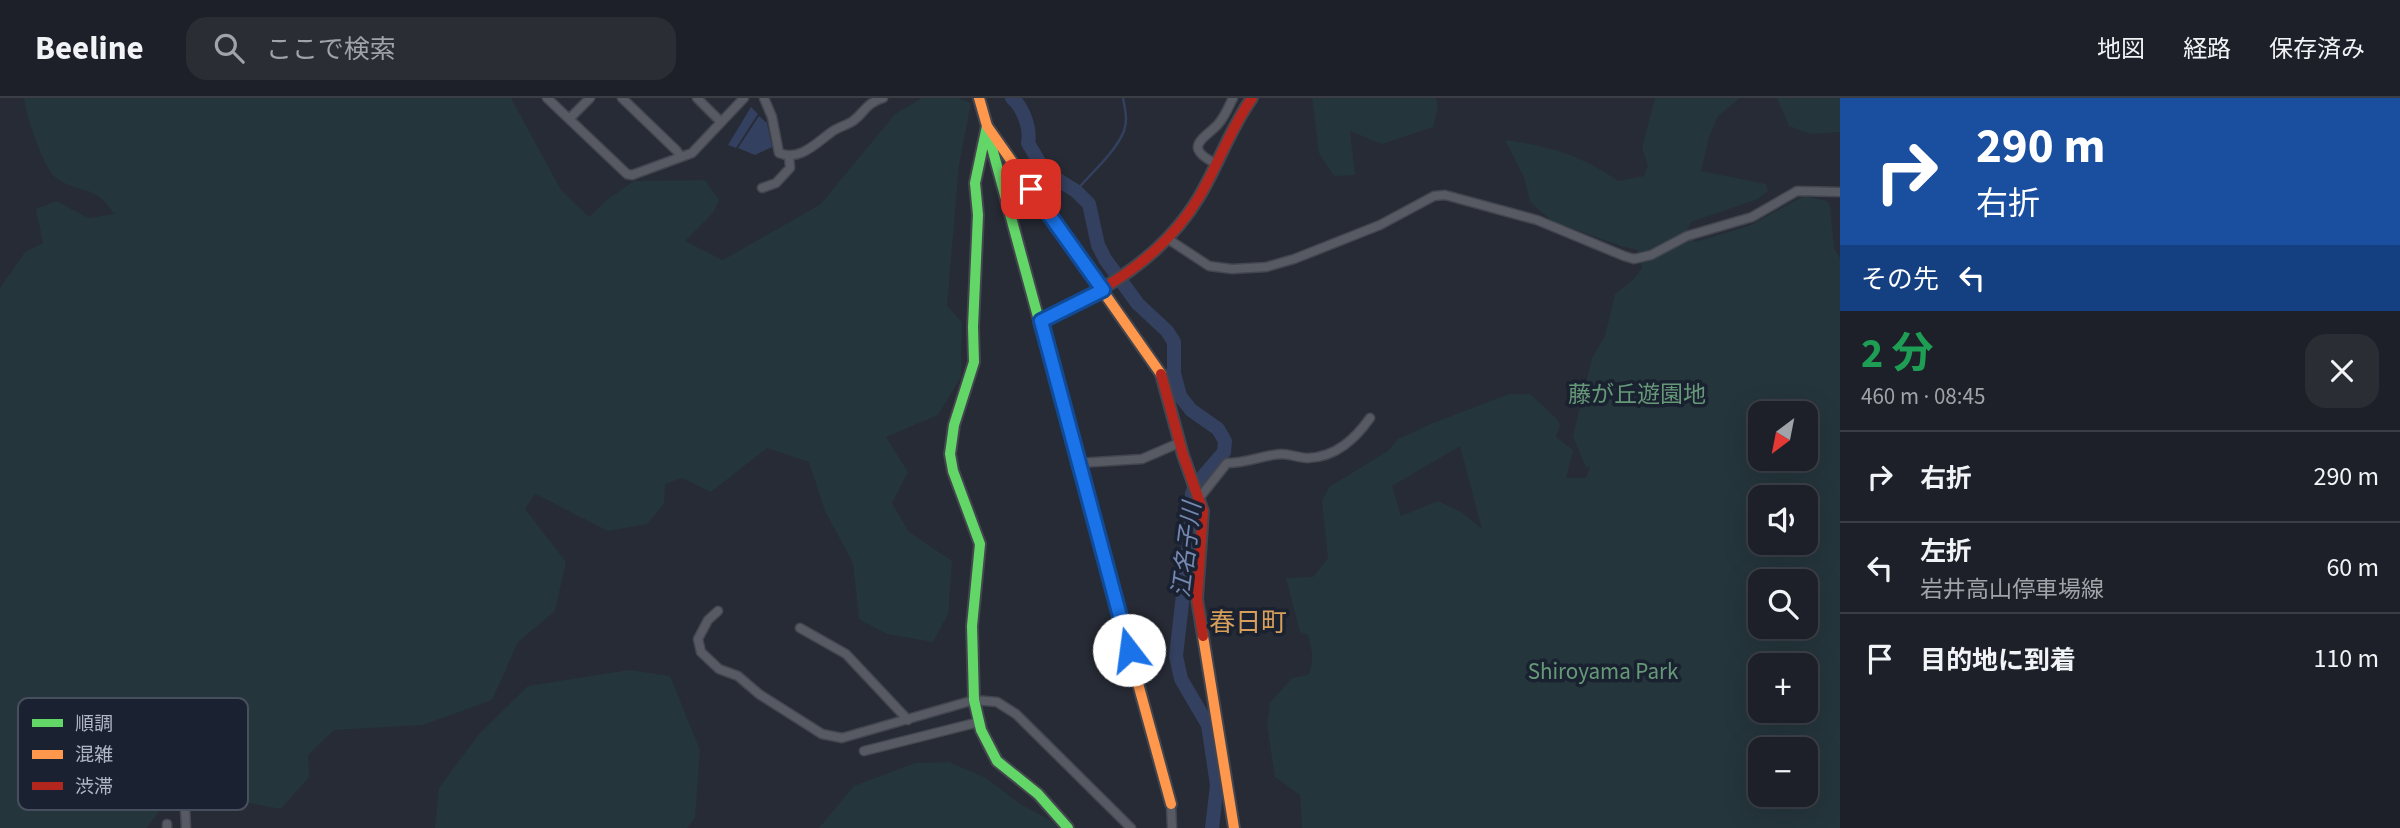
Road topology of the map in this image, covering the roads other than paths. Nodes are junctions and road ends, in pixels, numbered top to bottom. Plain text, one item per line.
1 (547, 98) edge
2 (590, 98) edge
3 (622, 98) edge
4 (697, 98) edge
5 (744, 98) edge
6 (764, 98) edge
7 (883, 98) edge
8 (979, 98) edge
9 (1233, 98) edge
10 (1252, 98) edge
11 (569, 120) junction
12 (721, 122) junction
13 (987, 126) junction
14 (789, 156) junction
15 (681, 157) junction
16 (1215, 163) junction
17 (762, 188) dead end
18 (1840, 192) edge
19 (1168, 239) junction
20 (1103, 290) junction
21 (1041, 321) junction
22 (1370, 418) dead end
23 (1180, 443) junction
24 (1079, 463) junction
25 (1199, 496) junction
26 (718, 611) dead end
27 (800, 628) dead end
28 (974, 700) junction
29 (908, 720) junction
30 (979, 722) junction
31 (864, 751) dead end
32 (1171, 804) joint
33 (185, 810) edge
34 (186, 828) edge
35 (1068, 828) edge
36 (1131, 828) edge
37 (1172, 828) edge
38 (1234, 828) edge

1 - 11 street
2 - 11 street
3 - 15 street
4 - 12 street
5 - 12 street
6 - 14 street
7 - 14 street
8 - 13 street
9 - 16 street
10 - 16 street
11 - 15 street
12 - 15 street
13 - 20 street
13 - 21 street
13 - 28 street
14 - 17 street
16 - 19 street
18 - 19 street
19 - 20 street
20 - 21 street
20 - 23 street
21 - 24 street
22 - 25 street
23 - 24 street
23 - 25 street
24 - 32 street
25 - 38 street
26 - 29 street
27 - 29 street
28 - 29 street
28 - 30 street
28 - 36 street
30 - 31 street
30 - 35 street
32 - 37 street
33 - 34 street

